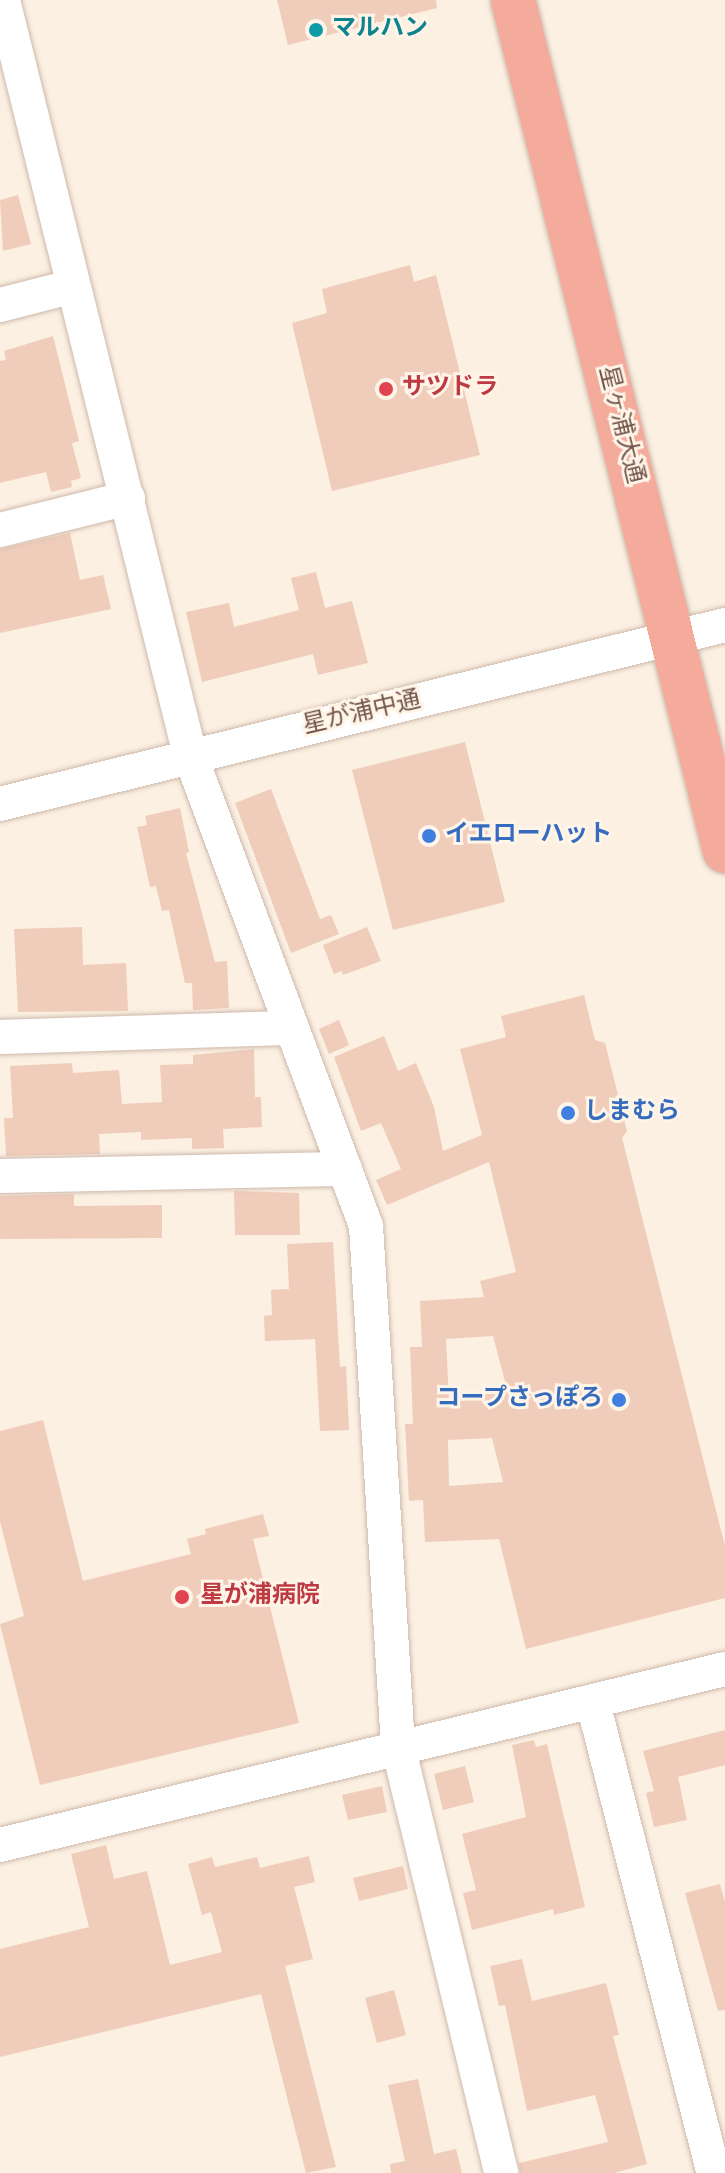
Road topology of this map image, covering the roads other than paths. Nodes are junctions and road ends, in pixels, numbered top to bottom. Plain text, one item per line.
1 (3, 0) edge
2 (513, 0) edge
3 (74, 286) junction
4 (0, 305) edge
5 (128, 498) junction
6 (0, 530) edge
7 (725, 625) edge
8 (673, 638) junction
9 (190, 755) junction
10 (0, 804) edge
11 (725, 851) edge
12 (292, 1028) junction
13 (0, 1037) edge
14 (345, 1169) junction
15 (0, 1176) edge
16 (725, 1669) edge
17 (593, 1703) junction
18 (398, 1746) junction
19 (0, 1845) edge
20 (501, 2173) edge
21 (714, 2173) edge

1 - 3 street
2 - 8 highway, 星ヶ浦大通
3 - 4 street
3 - 5 street
5 - 6 street
5 - 9 street
7 - 8 street, 星が浦中通
8 - 9 street, 星が浦中通
8 - 11 highway, 星ヶ浦大通
9 - 10 street, 星が浦中通
9 - 12 street
12 - 13 street
12 - 14 street
14 - 15 street
14 - 18 street
16 - 17 street
17 - 18 street
17 - 21 street
18 - 19 street
18 - 20 street

